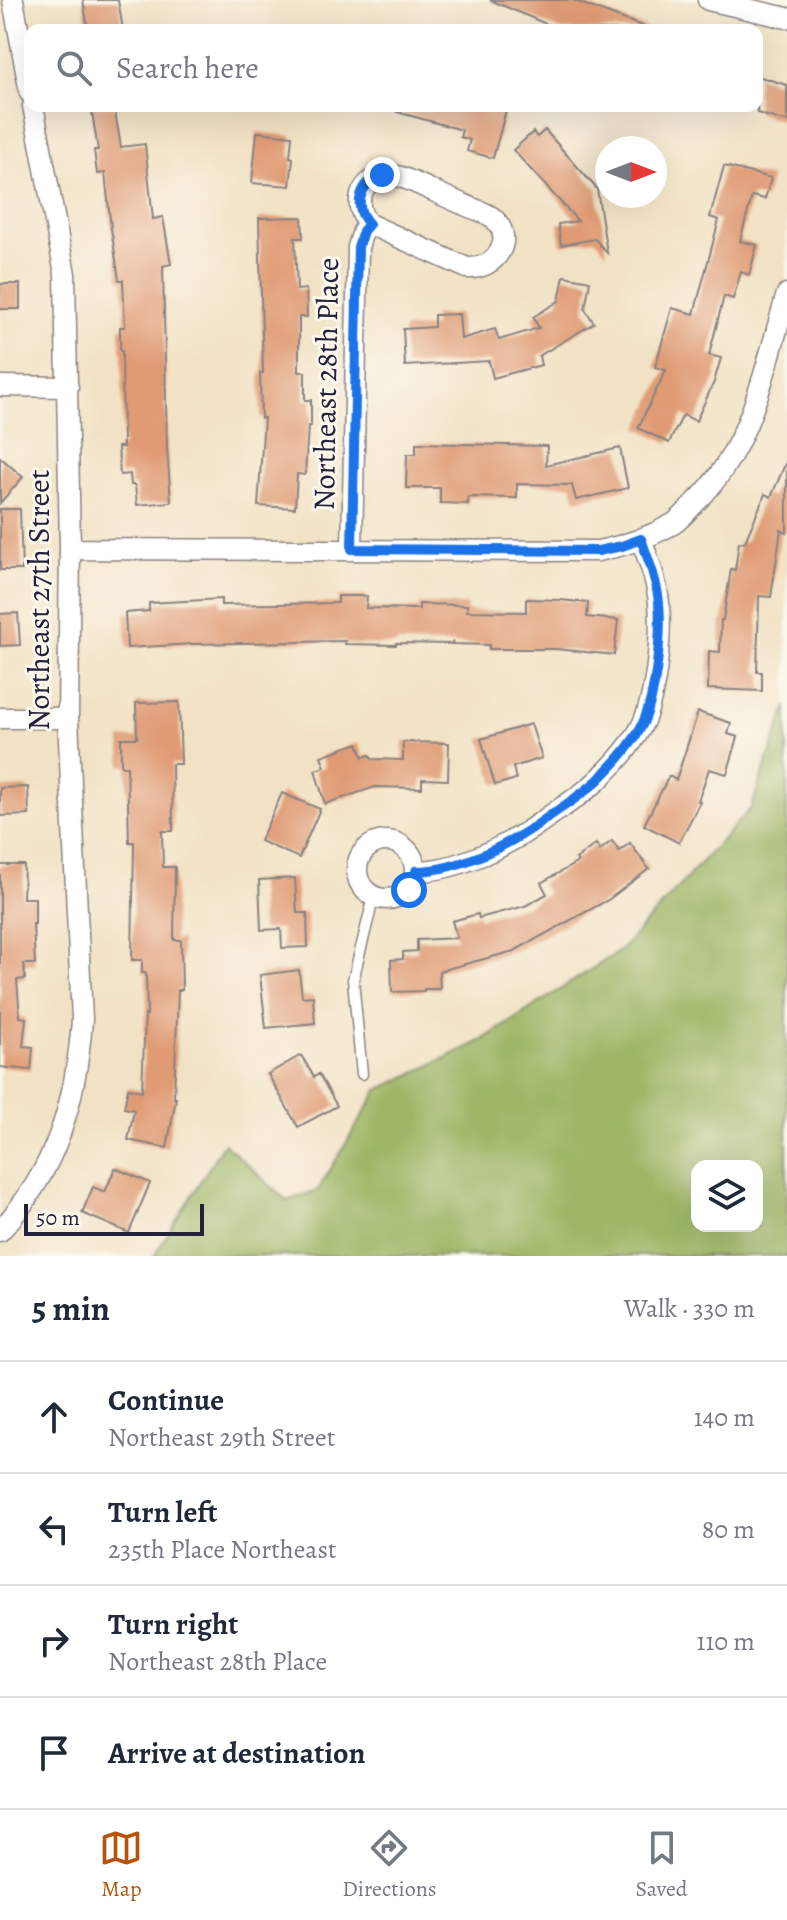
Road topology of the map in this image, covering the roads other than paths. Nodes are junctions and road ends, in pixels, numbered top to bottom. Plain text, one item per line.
1 (13, 0) edge
2 (708, 0) edge
3 (787, 18) edge
4 (24, 60) edge
5 (34, 112) edge
6 (369, 224) junction
7 (787, 294) edge
8 (0, 386) edge
9 (68, 387) junction
10 (641, 539) junction
11 (70, 549) junction
12 (352, 549) junction
13 (0, 718) edge
14 (68, 718) junction
15 (416, 871) junction
16 (372, 897) junction
17 (362, 1074) dead end
18 (0, 1231) edge

1 - 4 street
2 - 3 street
5 - 9 street, Northeast 27th Street
6 - 6 street, Northeast 28th Place
6 - 12 street, Northeast 28th Place
7 - 10 street
8 - 9 street
9 - 11 street, Northeast 27th Street
10 - 12 street
10 - 15 street
11 - 12 street
11 - 14 street, Northeast 27th Street
13 - 14 street
14 - 18 street, Northeast 27th Street
15 - 16 street
15 - 16 street
16 - 17 lane

